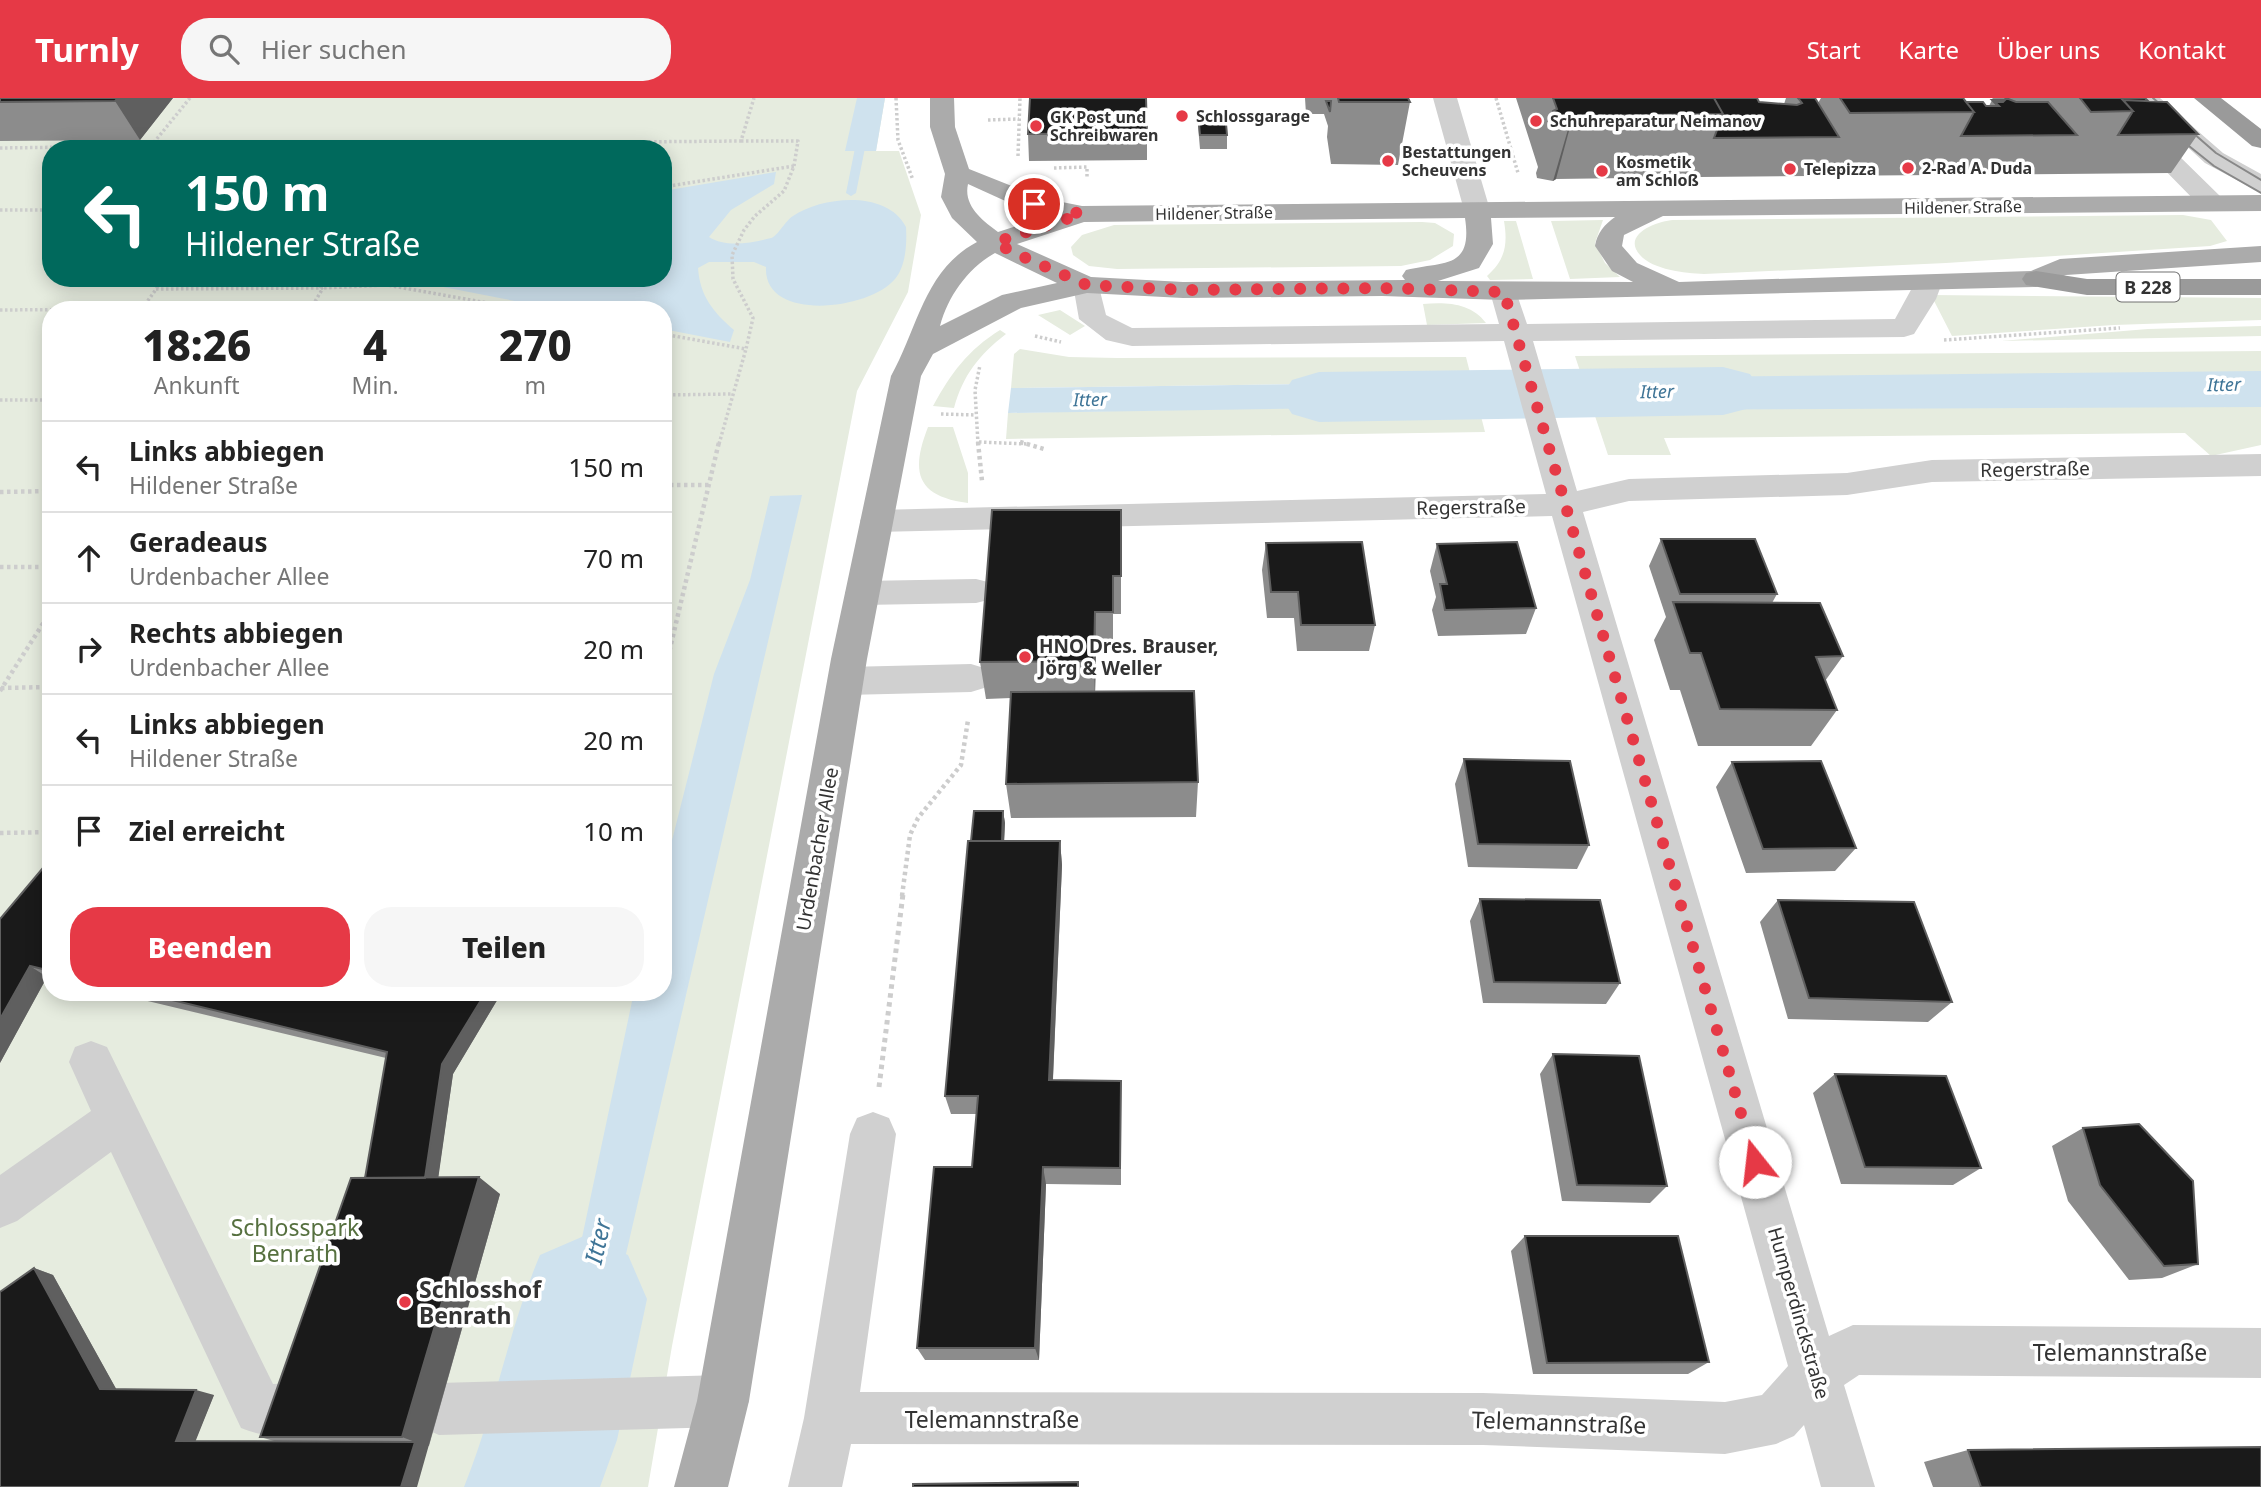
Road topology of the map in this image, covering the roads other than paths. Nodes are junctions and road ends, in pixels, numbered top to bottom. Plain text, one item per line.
1 (942, 98) edge
2 (1445, 98) edge
3 (2106, 98) edge
4 (2146, 98) edge
5 (2206, 98) edge
6 (2261, 141) edge
7 (959, 175) junction
8 (2261, 186) edge
9 (1085, 202) junction
10 (2261, 203) edge
11 (2214, 205) junction
12 (1477, 210) junction
13 (1664, 210) junction
14 (996, 242) junction
15 (2250, 255) edge
16 (2036, 279) junction
17 (1928, 283) junction
18 (1087, 285) junction
19 (2261, 287) edge
20 (1382, 288) junction
21 (1681, 290) junction
22 (1504, 292) junction
23 (1518, 339) junction
24 (921, 348) junction
25 (2246, 466) edge
26 (1564, 505) junction
27 (876, 521) junction
28 (976, 591) dead end
29 (862, 593) junction
30 (971, 678) road end
31 (846, 681) junction
32 (91, 1062) dead end
33 (118, 1119) junction
34 (873, 1134) road end
35 (0, 1204) edge
36 (2261, 1353) edge
37 (1816, 1373) junction
38 (723, 1401) junction
39 (304, 1409) edge
40 (439, 1409) dead end
41 (830, 1418) junction
42 (701, 1487) edge
43 (815, 1487) edge
44 (1848, 1487) edge

1 - 7 main road
2 - 12 street
3 - 11 street
4 - 8 street
5 - 6 highway
7 - 9 main road, Hildener Straße
7 - 14 main road
9 - 12 main road, Hildener Straße
9 - 14 main road, Urdenbacher Allee
10 - 11 main road, Hildener Straße
11 - 13 main road, Hildener Straße
11 - 15 main road
12 - 13 main road, Hildener Straße
12 - 20 main road, Hildener Straße
13 - 21 main road, Hildener Straße
14 - 18 main road
14 - 24 main road, Urdenbacher Allee
15 - 16 main road, Hildener Straße
16 - 17 main road, Hildener Straße
16 - 19 highway, B 228
17 - 21 main road, Hildener Straße
17 - 23 street
18 - 20 main road, Hildener Straße
18 - 23 street
18 - 24 main road, Hildener Straße
20 - 22 main road, Hildener Straße
21 - 22 main road, Hildener Straße
22 - 23 street, Humperdinckstraße
23 - 26 street, Humperdinckstraße
24 - 27 main road, Urdenbacher Allee
25 - 26 street, Regerstraße
26 - 27 street, Regerstraße
26 - 37 street, Humperdinckstraße
27 - 29 main road, Urdenbacher Allee
28 - 29 street
29 - 31 main road, Urdenbacher Allee
30 - 31 street
31 - 38 main road, Urdenbacher Allee
32 - 33 street
33 - 35 street
33 - 39 street
34 - 41 street
36 - 37 street, Telemannstraße
37 - 41 street, Telemannstraße
37 - 44 street, Humperdinckstraße
38 - 40 street
38 - 42 main road, Urdenbacher Allee
41 - 43 street

